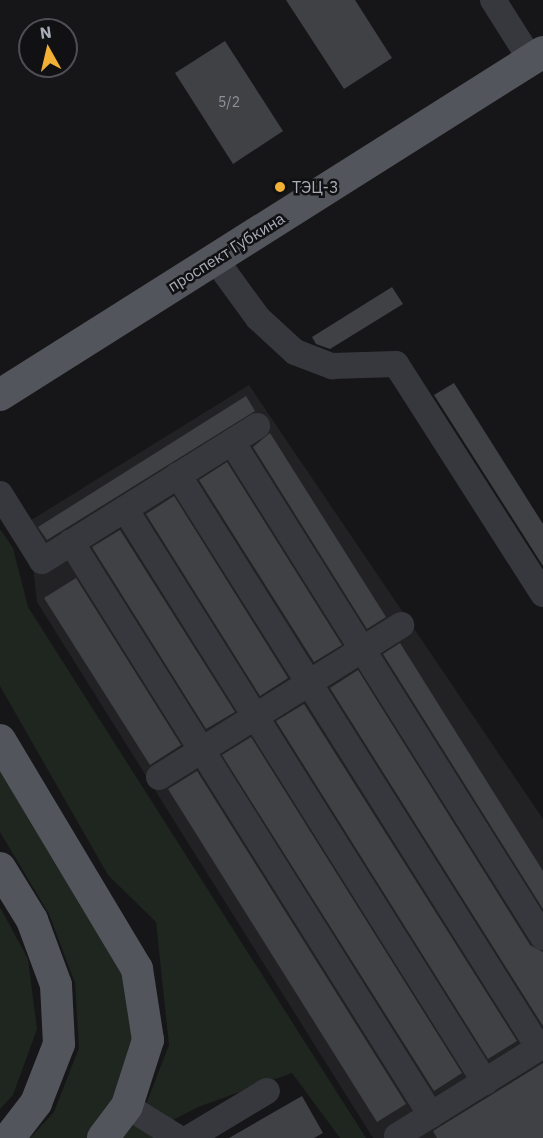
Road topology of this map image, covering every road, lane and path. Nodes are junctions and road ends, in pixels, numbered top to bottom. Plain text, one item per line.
1 (493, 0) edge
2 (537, 56) edge
3 (215, 259) junction
4 (0, 395) edge
5 (258, 426) dead end
6 (232, 442) junction
7 (178, 475) junction
8 (0, 494) edge
9 (125, 509) junction
10 (71, 542) junction
11 (543, 594) edge
12 (401, 625) dead end
13 (362, 650) junction
14 (309, 683) junction
15 (255, 716) junction
16 (0, 740) edge
17 (202, 750) junction
18 (159, 777) dead end
19 (0, 868) edge
20 (543, 937) edge
21 (541, 1047) edge
22 (485, 1082) junction
23 (267, 1091) dead end
24 (127, 1106) junction
25 (417, 1129) edge
26 (9, 1138) edge
27 (103, 1138) edge
28 (178, 1138) edge
29 (189, 1138) edge

1 - 2 lane
2 - 3 main road, проспект Губкина
3 - 4 main road, проспект Губкина
3 - 11 lane
5 - 6 lane
6 - 7 lane
6 - 13 lane
7 - 9 lane
7 - 14 lane
8 - 10 lane
9 - 10 lane
9 - 15 lane
10 - 17 lane
12 - 13 lane
13 - 14 lane
13 - 20 lane
14 - 15 lane
14 - 21 lane
15 - 17 lane
15 - 22 lane
16 - 24 main road
17 - 18 lane
17 - 25 lane
19 - 26 main road
21 - 22 lane
22 - 25 lane
23 - 29 lane
24 - 27 main road
24 - 28 lane

